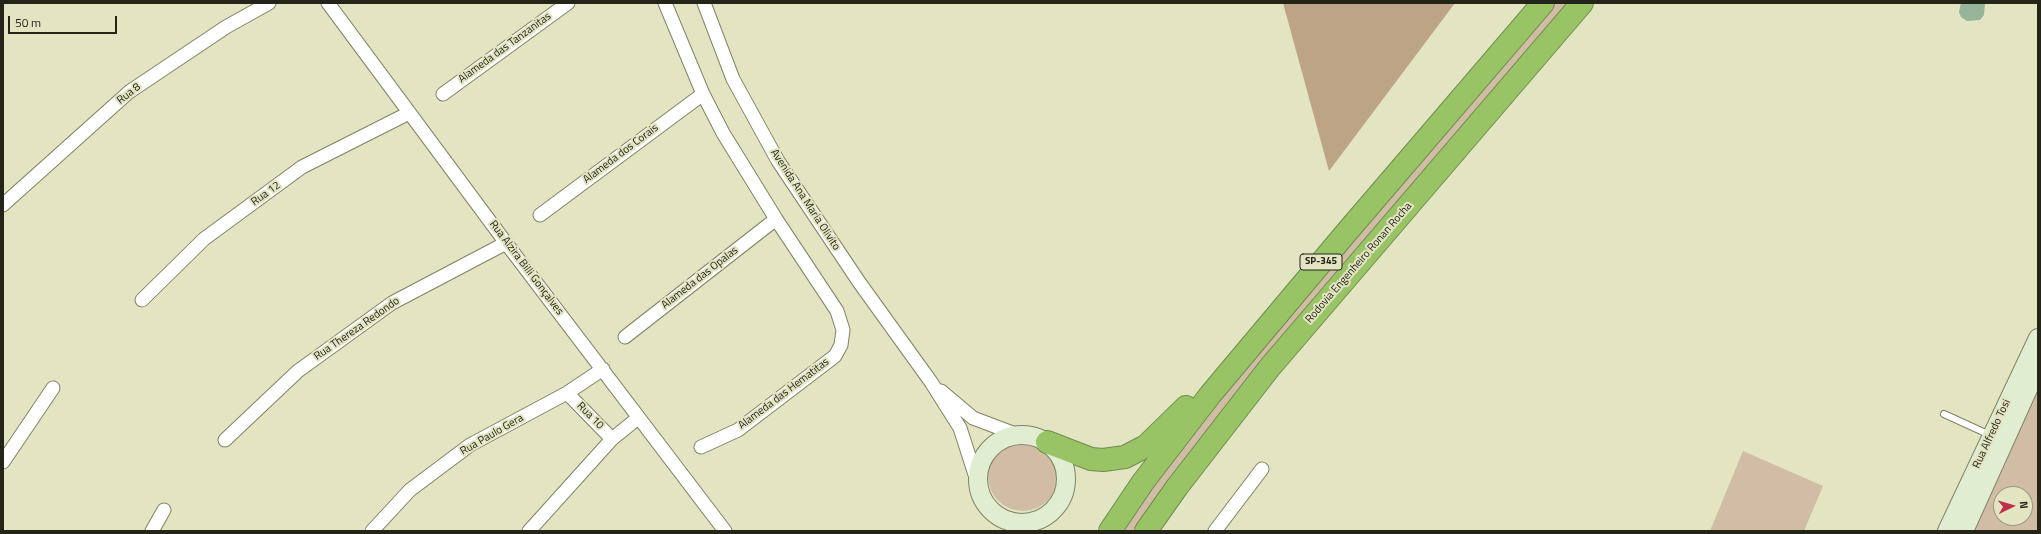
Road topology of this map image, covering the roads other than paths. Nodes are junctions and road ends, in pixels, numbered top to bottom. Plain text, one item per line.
1 (269, 3) edge
2 (328, 3) edge
3 (568, 3) edge
4 (665, 3) edge
5 (704, 3) edge
6 (1543, 3) edge
7 (1582, 3) edge
8 (1590, 3) edge
9 (1522, 74) junction
10 (443, 94) dead end
11 (703, 94) junction
12 (409, 113) junction
13 (3, 205) edge
14 (540, 215) dead end
15 (776, 219) junction
16 (506, 243) junction
17 (142, 300) dead end
18 (625, 337) dead end
19 (2038, 338) edge
20 (1248, 349) junction
21 (2038, 367) edge
22 (604, 369) junction
23 (931, 382) junction
24 (53, 388) dead end
25 (567, 393) junction
26 (1944, 414) dead end
27 (638, 418) junction
28 (1018, 435) junction
29 (612, 439) junction
30 (1998, 439) junction
31 (225, 440) dead end
32 (1047, 442) junction
33 (701, 447) dead end
34 (3, 462) edge
35 (1262, 469) dead end
36 (979, 487) junction
37 (164, 510) dead end
38 (1042, 524) edge
39 (1006, 525) edge
40 (152, 531) edge
41 (372, 531) edge
42 (529, 531) edge
43 (725, 531) edge
44 (1110, 531) edge
45 (1146, 531) edge
46 (1215, 531) edge
47 (1947, 531) edge
48 (1964, 531) edge

1 - 13 street, Rua 8
2 - 12 street, Rua Alzira Billi Gonçalves
3 - 10 street, Alameda das Tanzanitas
4 - 11 street
5 - 23 street, Avenida Ana Maria Olivito
6 - 20 highway, SP-345
7 - 9 highway, Rodovia Engenheiro Ronan Rocha / SP-345
8 - 9 highway
9 - 45 highway, Rodovia Engenheiro Ronan Rocha / SP-345
11 - 14 street, Alameda dos Corais
11 - 15 street
12 - 16 street, Rua Alzira Billi Gonçalves
12 - 17 street, Rua 12
15 - 18 street, Alameda das Opalas
15 - 33 street, Alameda das Hematitas
16 - 22 street, Rua Alzira Billi Gonçalves
16 - 31 street, Rua Thereza Redondo
19 - 30 street, Rua Alfredo Tosi
20 - 32 highway
20 - 44 highway, SP-345
21 - 30 street, Rua Alfredo Tosi
22 - 25 street, Rua Paulo Gera
22 - 27 street, Rua Alzira Billi Gonçalves
23 - 28 street, Avenida Ana Maria Olivito
23 - 36 street, Avenida Ana Maria Olivito
24 - 34 street
25 - 29 street, Rua 10
25 - 41 street, Rua Paulo Gera
26 - 30 lane
27 - 29 street
27 - 43 street, Rua Alzira Billi Gonçalves
28 - 32 street
28 - 36 street
29 - 42 street
30 - 47 street, Rua Alfredo Tosi
30 - 48 street, Rua Alfredo Tosi
32 - 38 street
35 - 46 street
36 - 39 street
37 - 40 street
38 - 39 street

